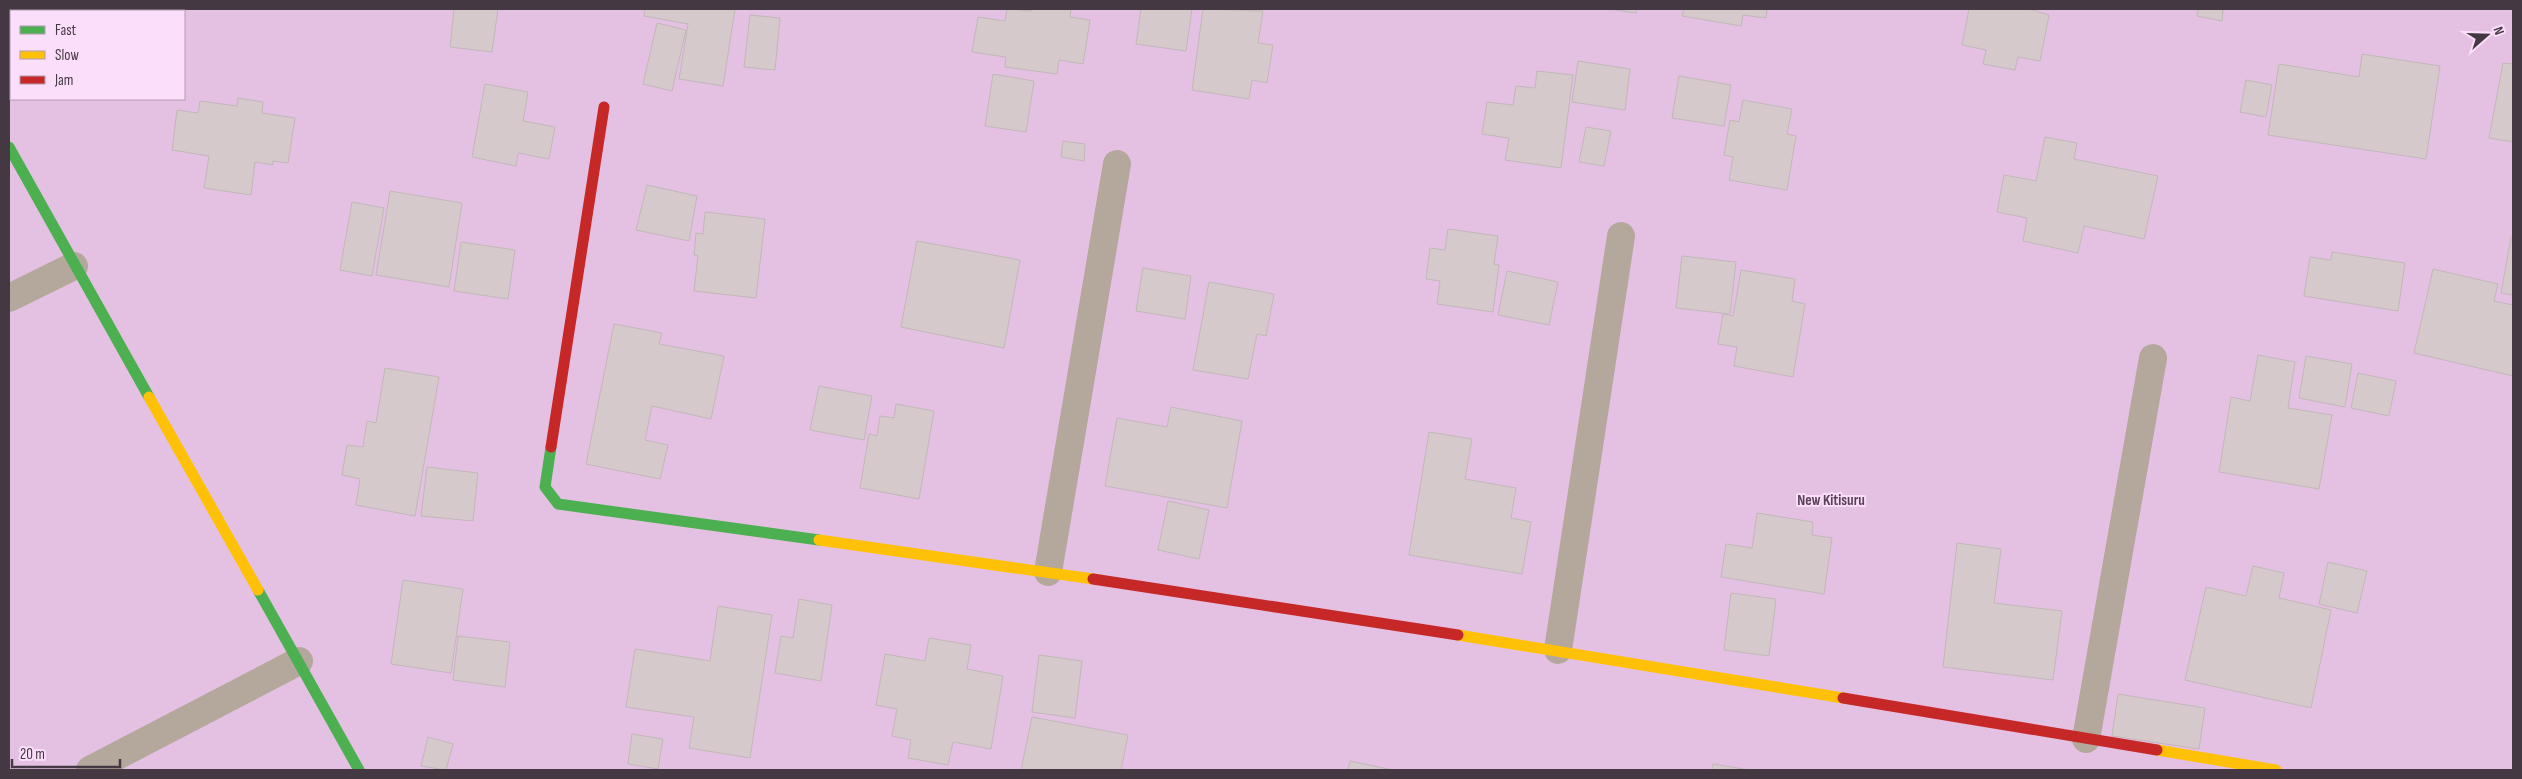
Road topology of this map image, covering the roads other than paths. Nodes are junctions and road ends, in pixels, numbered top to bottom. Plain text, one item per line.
1 (604, 108) dead end
2 (9, 147) edge
3 (1117, 164) dead end
4 (1621, 236) dead end
5 (74, 266) junction
6 (9, 298) edge
7 (2153, 358) dead end
8 (1048, 572) junction
9 (1558, 650) junction
10 (299, 661) junction
11 (2086, 739) junction
12 (90, 770) edge
13 (359, 770) edge
14 (2276, 770) edge

1 - 8 street
2 - 5 street
3 - 8 street
4 - 9 street
5 - 6 street
5 - 10 street
7 - 11 street
8 - 9 street
9 - 11 street
10 - 12 street
10 - 13 street
11 - 14 street

